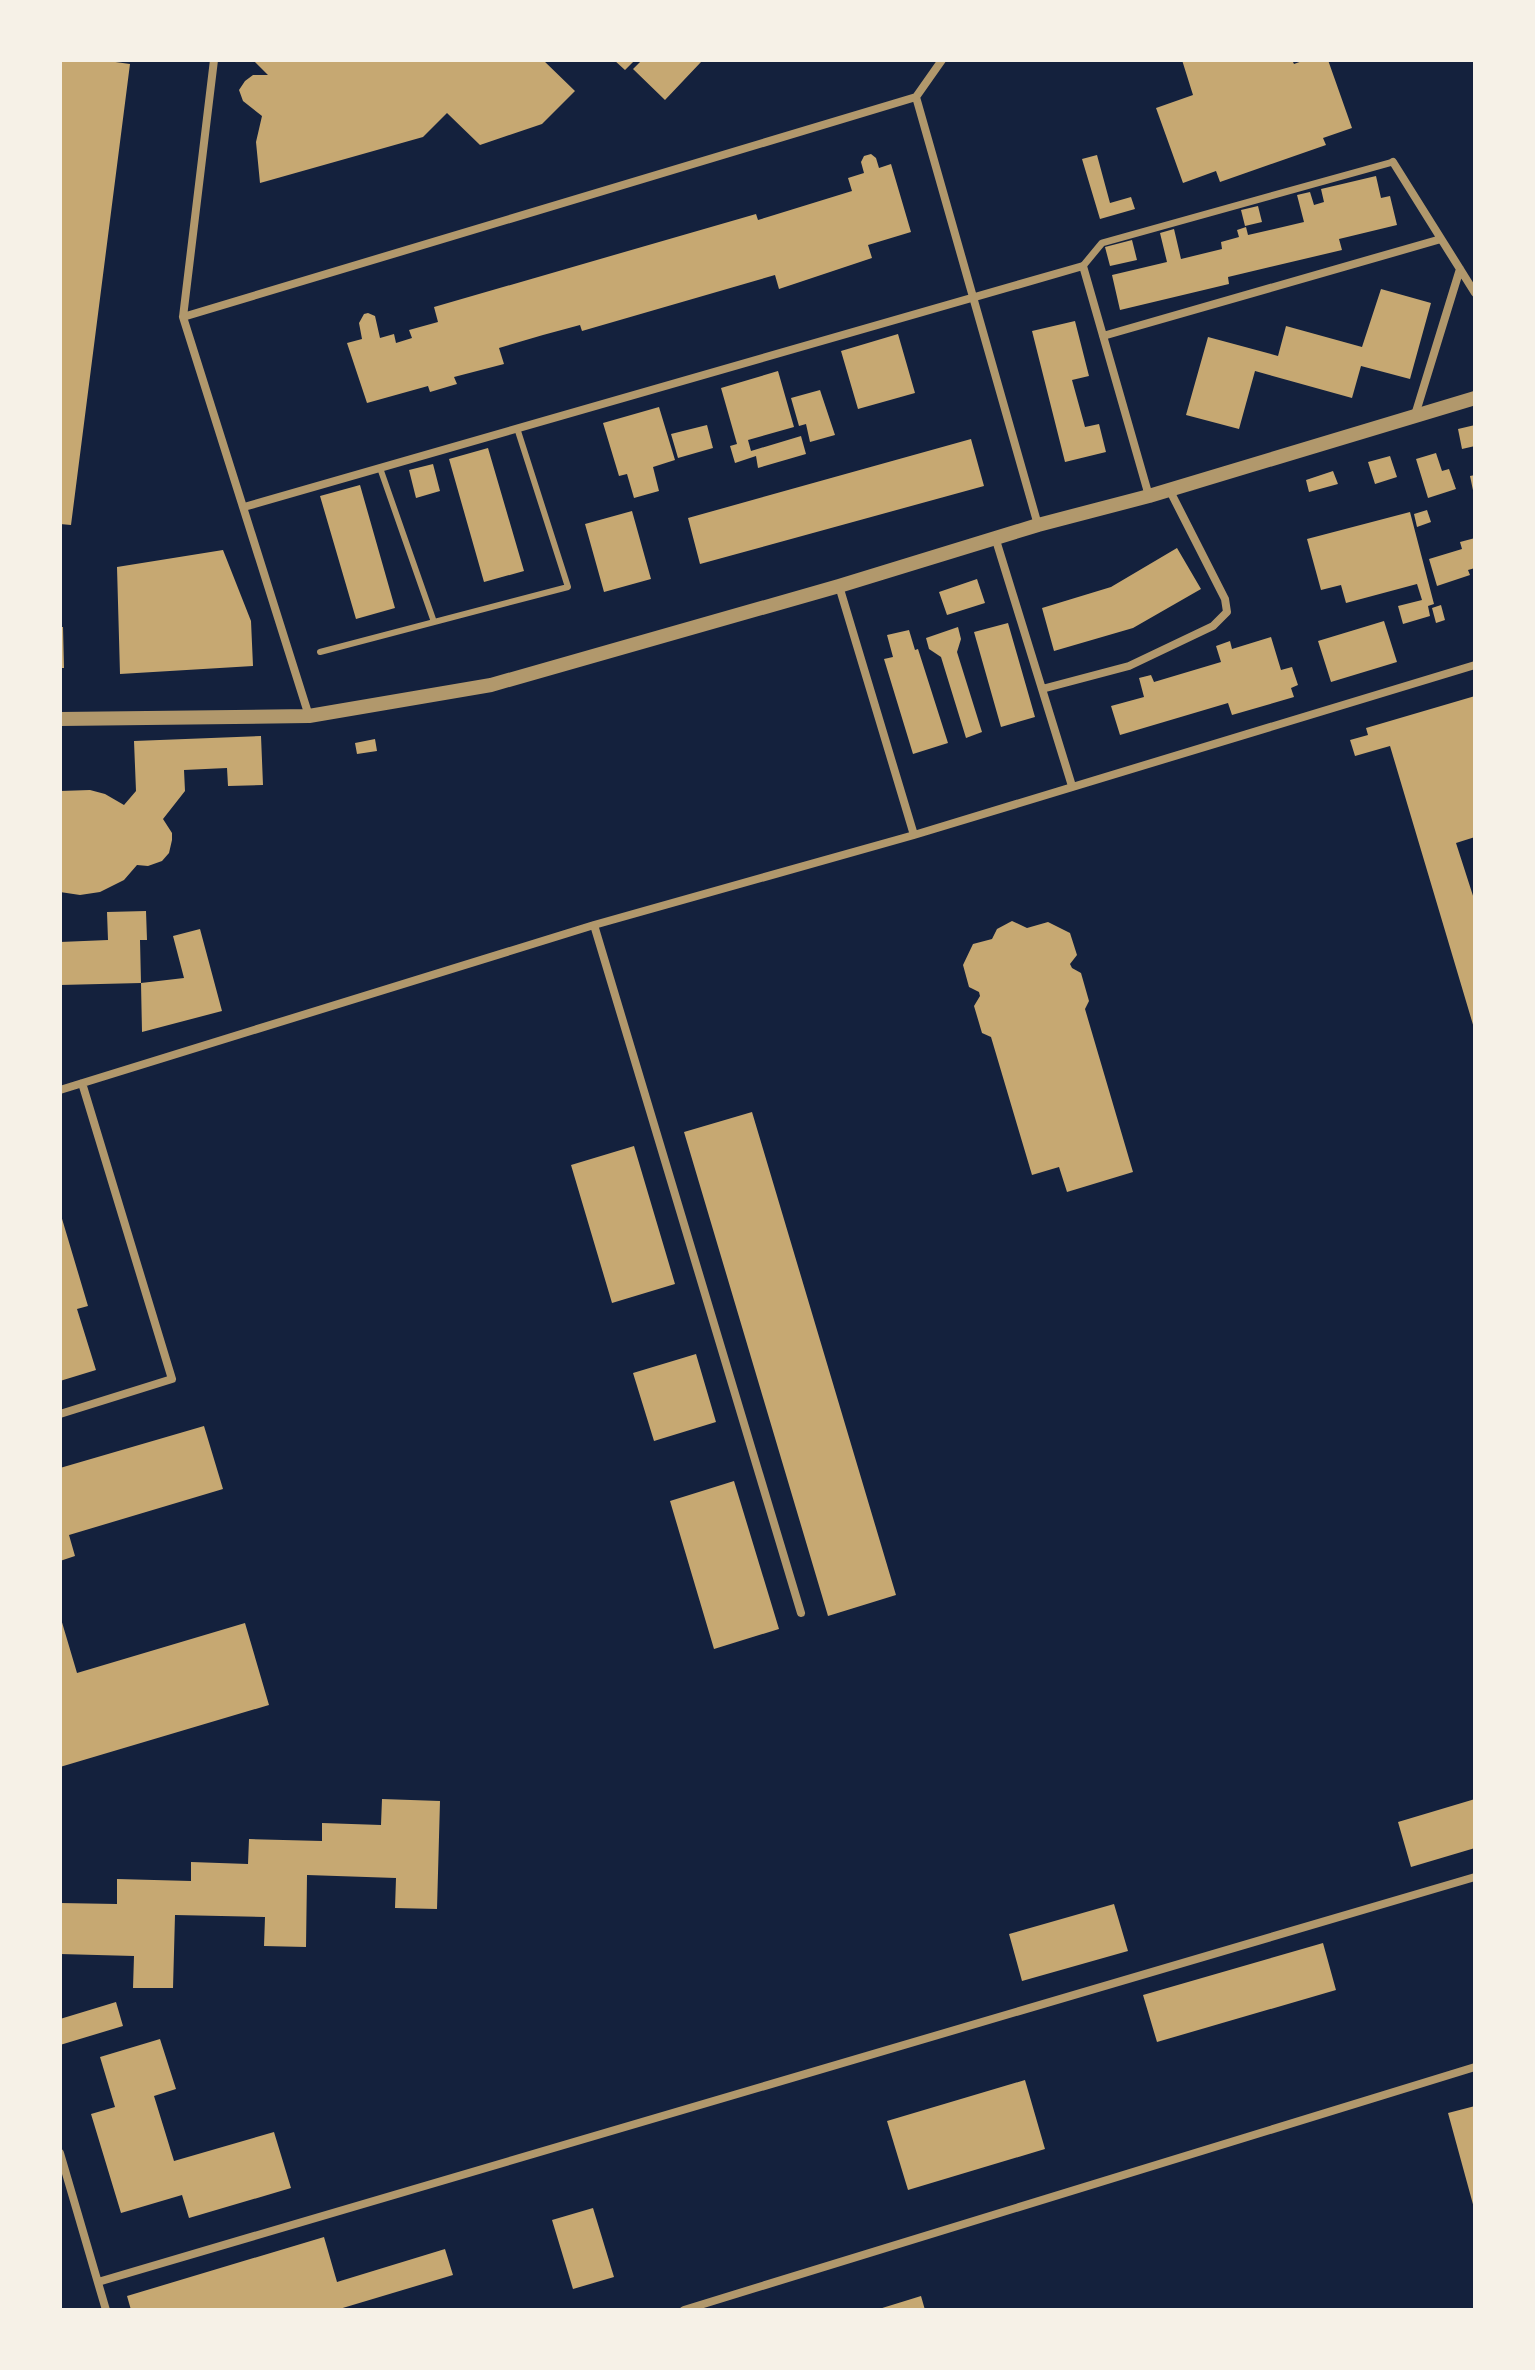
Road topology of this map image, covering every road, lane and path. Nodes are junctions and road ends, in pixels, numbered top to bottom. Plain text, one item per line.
1 (214, 60) edge
2 (942, 60) edge
3 (916, 97) junction
4 (1393, 162) joint
5 (1441, 239) junction
6 (1083, 266) junction
7 (1460, 269) junction
8 (1475, 293) edge
9 (973, 298) junction
10 (183, 317) junction
11 (1103, 336) junction
12 (1475, 398) edge
13 (1415, 416) junction
14 (517, 428) junction
15 (380, 468) junction
16 (1169, 489) junction
17 (1149, 496) junction
18 (244, 507) junction
19 (1038, 525) junction
20 (995, 537) junction
21 (839, 586) junction
22 (434, 622) junction
23 (320, 652) dead end
24 (1475, 665) edge
25 (1042, 689) junction
26 (309, 716) junction
27 (60, 719) edge
28 (1072, 786) junction
29 (914, 835) junction
30 (594, 925) junction
31 (82, 1083) junction
32 (60, 1090) edge
33 (60, 1414) edge
34 (801, 1613) dead end
35 (1475, 1877) edge
36 (1475, 2067) edge
37 (60, 2153) edge
38 (98, 2282) junction
39 (106, 2310) edge
40 (684, 2310) edge

1 - 10 street
2 - 3 street
3 - 9 street
3 - 10 street
4 - 5 street
4 - 6 street
5 - 7 street
5 - 11 street
6 - 9 street
6 - 11 street
7 - 8 street
7 - 13 street
9 - 14 street
9 - 19 street
10 - 18 street
11 - 17 street
12 - 13 street
13 - 16 street
14 - 15 street
14 - 22 lane
15 - 18 street
15 - 22 lane
16 - 17 street
16 - 25 street
17 - 19 street
18 - 26 street
19 - 20 street
20 - 21 street
20 - 25 street
21 - 26 street
21 - 29 street
22 - 23 lane
24 - 28 street
25 - 28 street
26 - 27 street
28 - 29 street
29 - 30 street
30 - 31 street
30 - 34 street
31 - 32 street
31 - 33 street
35 - 38 street
36 - 40 street
37 - 38 street
38 - 39 street

